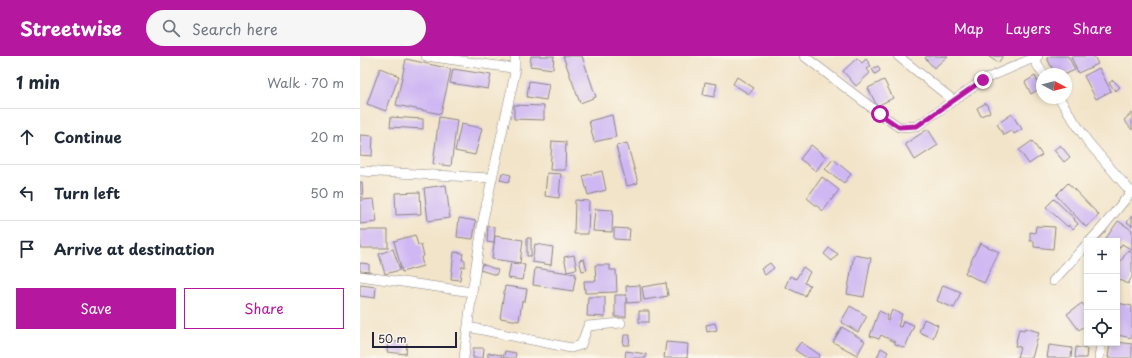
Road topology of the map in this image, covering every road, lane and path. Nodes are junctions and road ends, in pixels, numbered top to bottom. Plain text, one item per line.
1 (426, 56) edge
2 (515, 56) edge
3 (804, 56) edge
4 (898, 56) edge
5 (1034, 57) edge
6 (512, 68) junction
7 (1040, 68) edge
8 (954, 100) junction
9 (1063, 104) edge
10 (360, 171) edge
11 (492, 178) junction
12 (1132, 191) edge
13 (1093, 238) edge
14 (1084, 247) edge
15 (360, 276) edge
16 (1053, 280) dead end
17 (472, 292) junction
18 (621, 323) dead end
19 (468, 327) junction
20 (1101, 346) edge
21 (464, 358) edge
22 (1099, 358) edge

1 - 6 street
2 - 6 street
3 - 8 street
4 - 8 street
5 - 7 street
5 - 8 street
6 - 11 street
9 - 12 street
10 - 11 street
11 - 17 street
12 - 13 street
14 - 16 street
15 - 17 street
17 - 19 street
18 - 19 street
19 - 21 street
20 - 22 street

